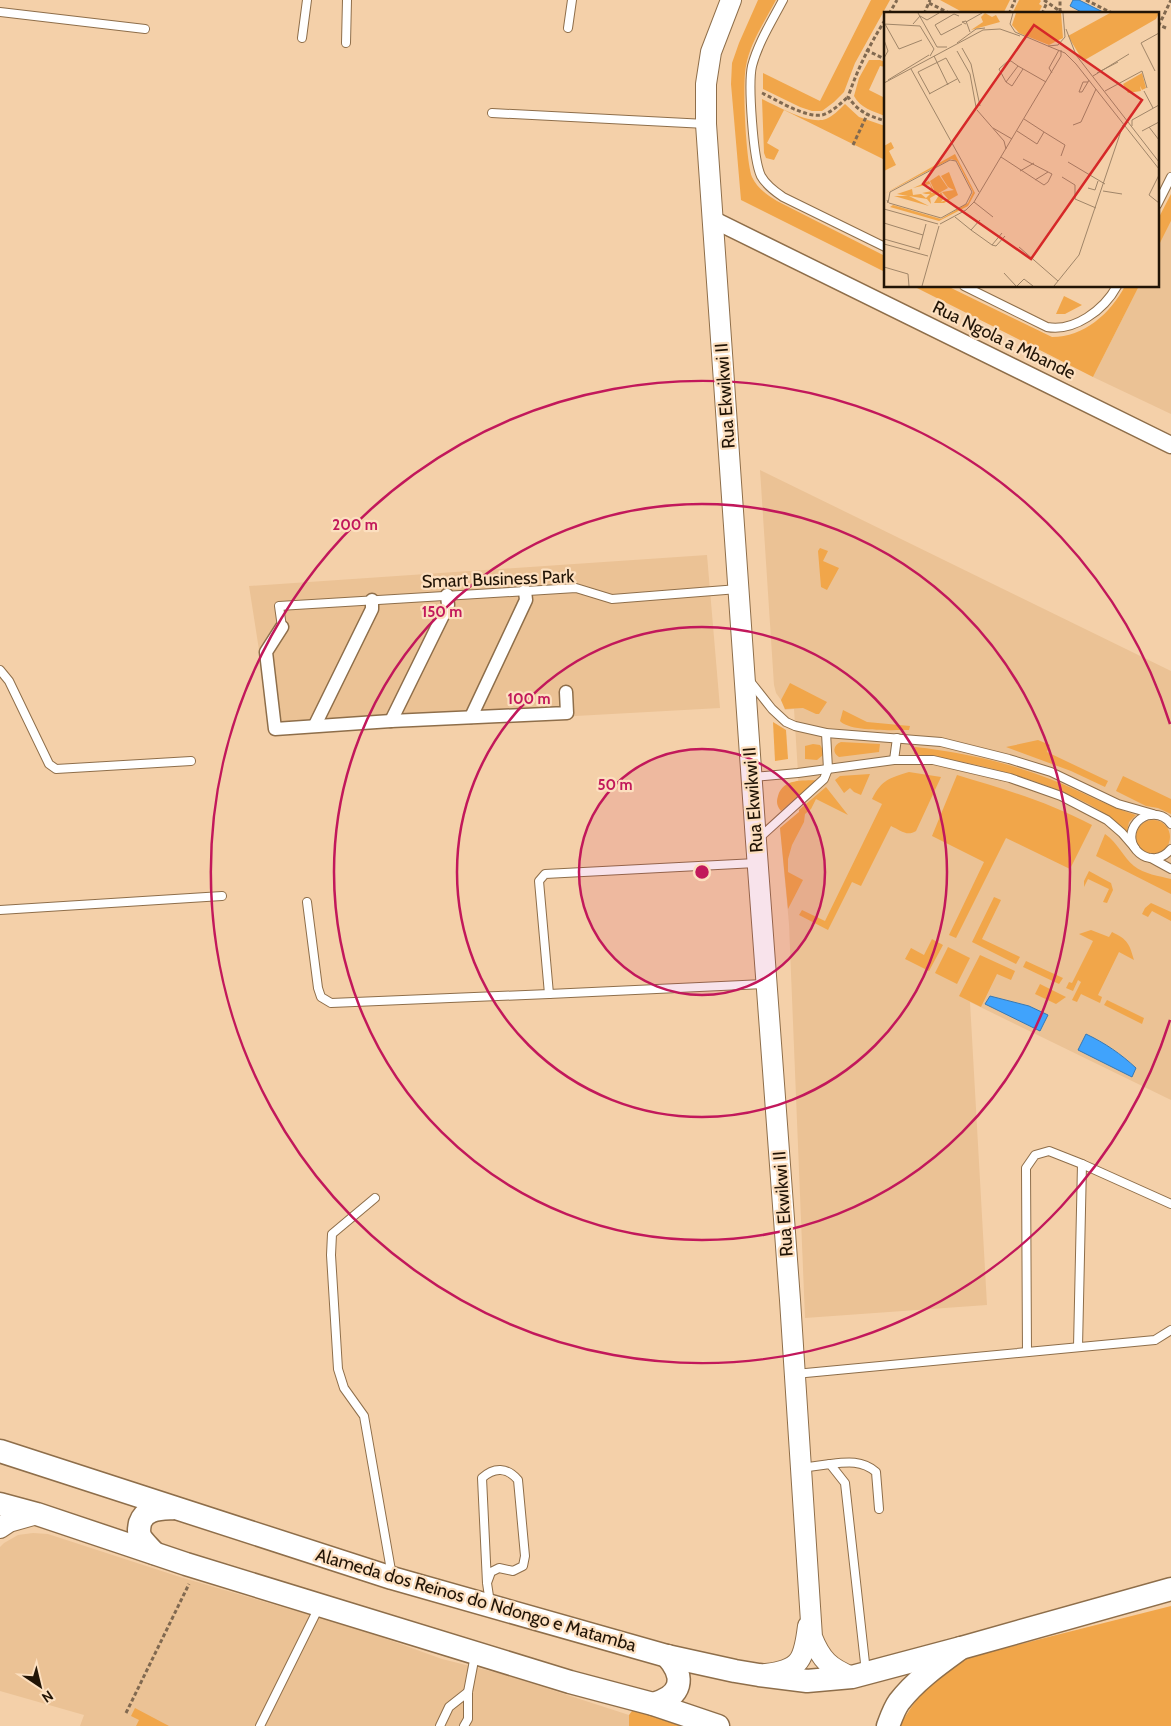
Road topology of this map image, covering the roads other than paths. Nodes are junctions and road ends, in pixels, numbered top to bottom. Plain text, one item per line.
1 (307, 0) edge
2 (347, 0) edge
3 (572, 0) edge
4 (731, 0) edge
5 (783, 0) edge
6 (0, 12) edge
7 (568, 28) dead end
8 (144, 29) dead end
9 (302, 38) dead end
10 (346, 43) dead end
11 (492, 113) dead end
12 (706, 124) junction
13 (1171, 177) edge
14 (1158, 203) edge
15 (712, 219) junction
16 (884, 247) edge
17 (968, 288) edge
18 (1115, 288) edge
19 (1171, 444) edge
20 (525, 590) junction
21 (738, 590) junction
22 (447, 595) junction
23 (372, 600) junction
24 (282, 627) joint
25 (0, 670) edge
26 (744, 673) junction
27 (566, 692) dead end
28 (471, 717) junction
29 (391, 721) junction
30 (315, 726) junction
31 (826, 733) junction
32 (896, 738) junction
33 (894, 760) junction
34 (191, 761) dead end
35 (828, 770) junction
36 (751, 777) junction
37 (1153, 814) junction
38 (1171, 824) edge
39 (756, 841) junction
40 (1135, 848) junction
41 (1171, 848) edge
42 (1151, 858) junction
43 (758, 863) junction
44 (1171, 869) edge
45 (222, 896) dead end
46 (307, 902) dead end
47 (0, 910) edge
48 (767, 984) junction
49 (550, 994) junction
50 (1082, 1164) junction
51 (375, 1198) dead end
52 (1171, 1204) edge
53 (1171, 1330) edge
54 (1078, 1348) junction
55 (1027, 1352) junction
56 (794, 1374) junction
57 (3, 1448) edge
58 (830, 1464) junction
59 (801, 1468) junction
60 (0, 1504) edge
61 (174, 1508) junction
62 (879, 1509) dead end
63 (37, 1514) junction
64 (0, 1528) edge
65 (154, 1553) junction
66 (392, 1578) junction
67 (1171, 1589) edge
68 (489, 1594) junction
69 (811, 1604) junction
70 (320, 1605) junction
71 (961, 1648) junction
72 (476, 1653) junction
73 (667, 1656) junction
74 (759, 1676) junction
75 (859, 1676) junction
76 (468, 1692) junction
77 (653, 1704) junction
78 (260, 1726) edge
79 (440, 1726) edge
80 (464, 1726) edge
81 (718, 1726) edge
82 (888, 1726) edge

1 - 9 lane
2 - 10 lane
3 - 7 lane
4 - 12 street, Rua Ekwikwi II
5 - 16 lane
6 - 8 lane
11 - 12 lane
12 - 15 street, Rua Ekwikwi II
13 - 14 lane
15 - 19 street, Rua Ngola a Mbande
15 - 21 street, Rua Ekwikwi II
17 - 18 lane
20 - 21 lane, Smart Business Park
20 - 22 lane, Smart Business Park
20 - 28 street
21 - 26 street, Rua Ekwikwi II
22 - 23 lane, Smart Business Park
22 - 29 street
23 - 24 lane, Smart Business Park
23 - 30 street
24 - 30 street
25 - 34 lane
26 - 31 lane
26 - 36 street, Rua Ekwikwi II
27 - 28 street
28 - 29 street
29 - 30 street
31 - 32 lane
31 - 35 lane
32 - 33 lane
32 - 37 lane
33 - 35 lane
33 - 40 lane
35 - 36 lane
35 - 39 lane
36 - 39 street, Rua Ekwikwi II
37 - 38 lane
37 - 40 lane
39 - 43 street, Rua Ekwikwi II
40 - 42 lane
41 - 42 lane
42 - 44 lane
43 - 48 street, Rua Ekwikwi II
43 - 49 lane
45 - 47 lane
46 - 49 lane
48 - 49 lane
48 - 56 street, Rua Ekwikwi II
50 - 52 lane
50 - 54 lane
50 - 55 lane
51 - 66 lane
53 - 54 lane
54 - 55 lane
55 - 56 lane
56 - 59 street, Rua Ekwikwi II
57 - 61 main road, Alameda dos Reinos do Ndongo e Matamba
58 - 59 lane
58 - 62 lane
58 - 75 lane
59 - 69 street, Rua Ekwikwi II
60 - 63 main road
61 - 65 main road
61 - 66 main road, Alameda dos Reinos do Ndongo e Matamba
63 - 64 street
63 - 65 main road
65 - 70 main road
66 - 68 main road, Alameda dos Reinos do Ndongo e Matamba
67 - 71 main road, Alameda dos Reinos do Ndongo e Matamba
68 - 68 lane
68 - 73 main road, Alameda dos Reinos do Ndongo e Matamba
69 - 74 street, Rua Ekwikwi II
69 - 75 street, Rua Ekwikwi II
70 - 72 main road
70 - 78 lane
71 - 75 main road, Alameda dos Reinos do Ndongo e Matamba
71 - 82 main road
72 - 76 lane
72 - 77 main road
73 - 74 main road, Alameda dos Reinos do Ndongo e Matamba
73 - 77 main road
74 - 75 main road, Alameda dos Reinos do Ndongo e Matamba
76 - 79 lane
76 - 80 lane
77 - 81 main road

